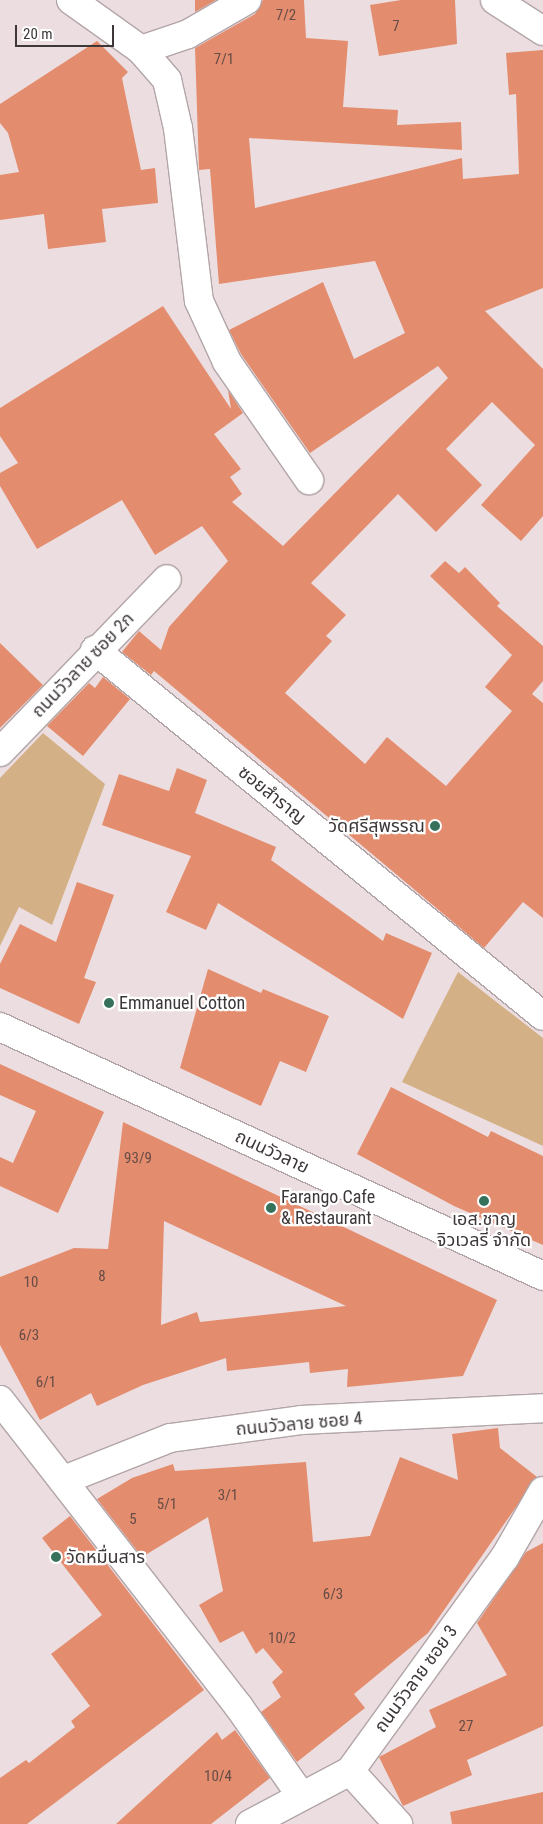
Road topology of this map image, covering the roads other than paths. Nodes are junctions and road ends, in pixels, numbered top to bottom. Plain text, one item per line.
1 (71, 0) edge
2 (247, 0) edge
3 (495, 0) edge
4 (543, 30) edge
5 (141, 50) junction
6 (309, 480) dead end
7 (167, 579) dead end
8 (95, 650) junction
9 (0, 752) edge
10 (543, 1016) edge
11 (0, 1027) edge
12 (543, 1276) edge
13 (0, 1400) edge
14 (543, 1408) edge
15 (64, 1480) junction
16 (543, 1492) edge
17 (350, 1771) junction
18 (300, 1794) junction
19 (250, 1824) edge
20 (398, 1824) edge

1 - 5 street
2 - 5 street
3 - 4 street
5 - 6 street
7 - 8 street, ถนนวัวลาย ซอย 2ก
8 - 9 street, ถนนวัวลาย ซอย 2ก
8 - 10 street, ซอยสำราญ
11 - 12 street, ถนนวัวลาย
13 - 15 street
14 - 15 street, ถนนวัวลาย ซอย 4
15 - 18 street
16 - 17 street, ถนนวัวลาย ซอย 3
17 - 18 street, ถนนวัวลาย ซอย 3
17 - 20 street
18 - 19 street, ถนนวัวลาย ซอย 3

